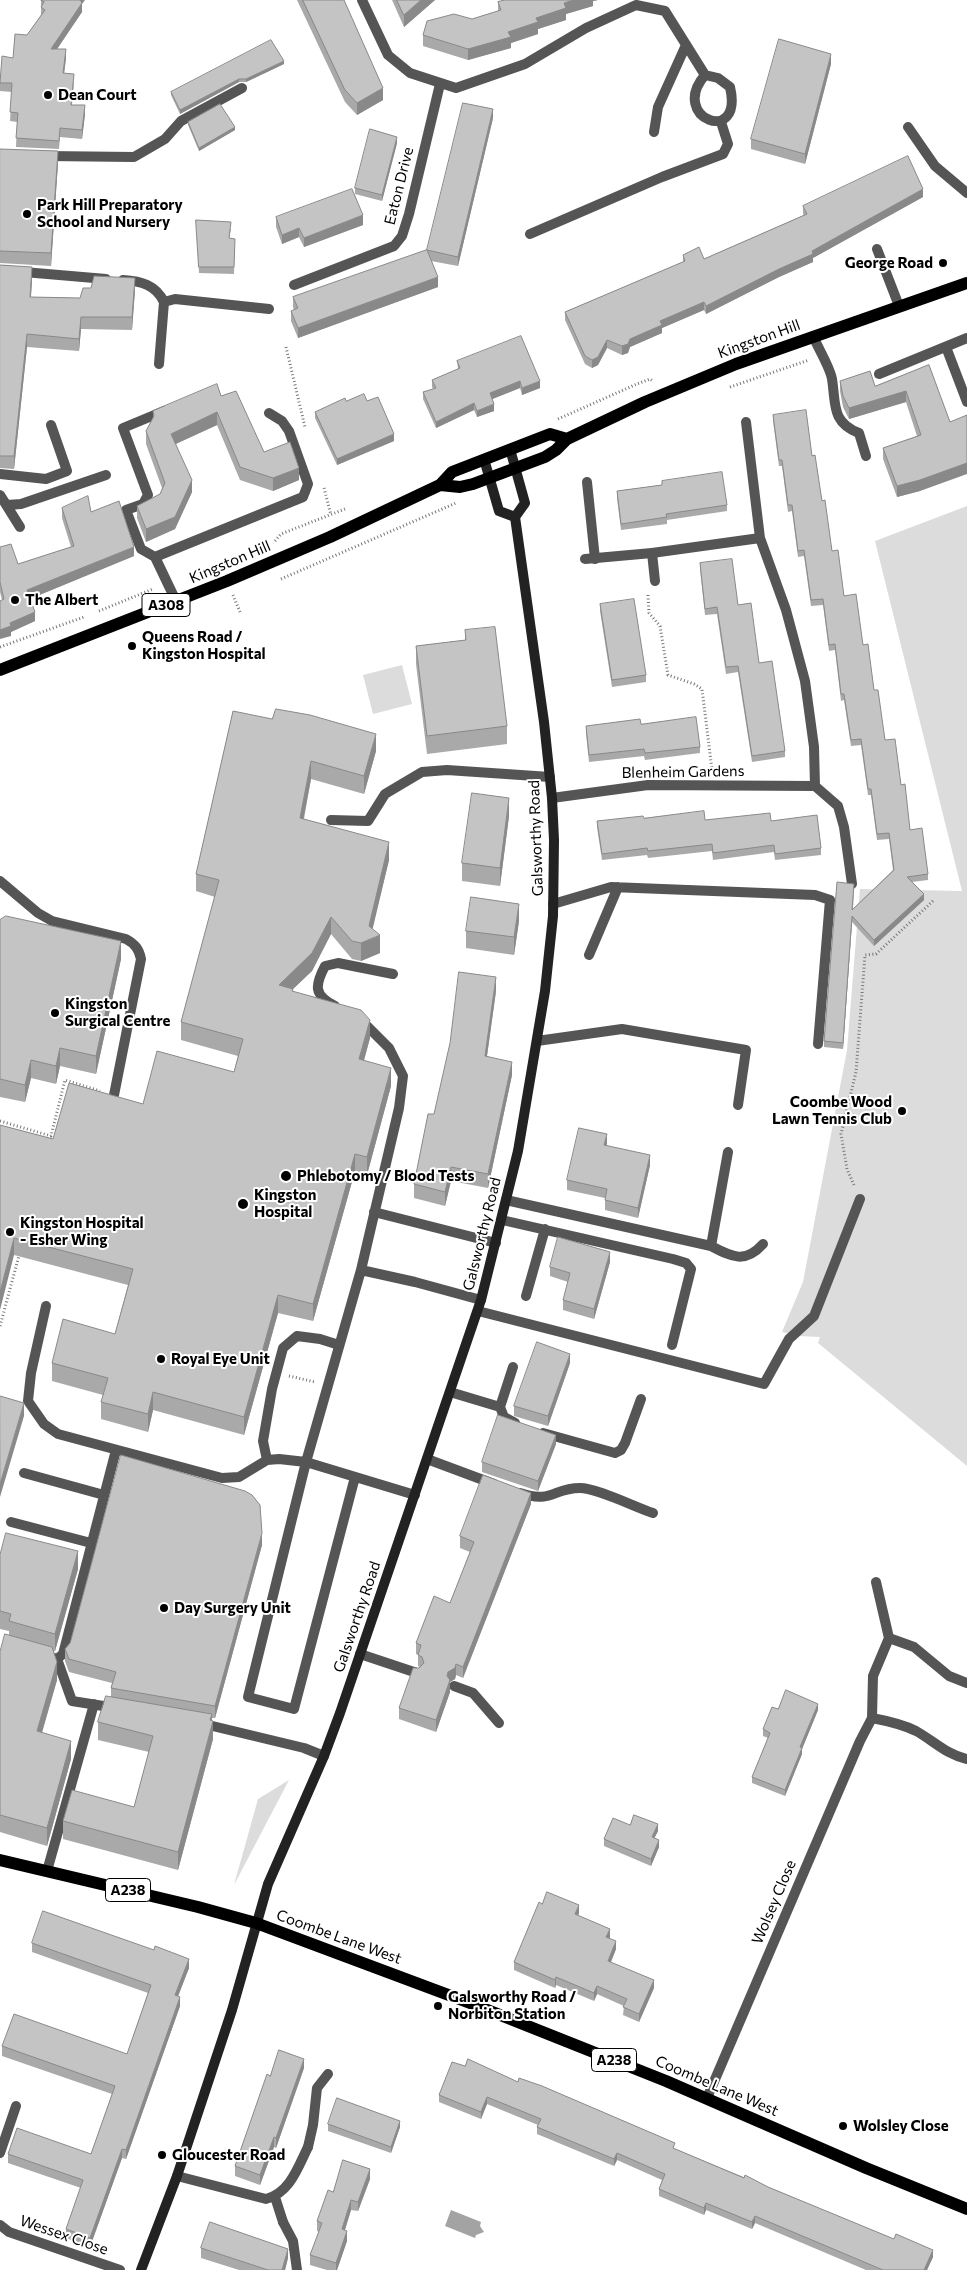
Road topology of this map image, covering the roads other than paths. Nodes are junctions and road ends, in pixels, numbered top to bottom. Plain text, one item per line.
1 (362, 0) edge
2 (686, 45) junction
3 (705, 75) junction
4 (440, 84) junction
5 (242, 88) dead end
6 (721, 122) junction
7 (908, 127) dead end
8 (654, 132) dead end
9 (32, 156) edge
10 (967, 193) edge
11 (530, 234) dead end
12 (877, 249) dead end
13 (0, 270) edge
14 (967, 283) edge
15 (294, 285) dead end
16 (164, 302) junction
17 (899, 306) junction
18 (269, 309) dead end
19 (814, 336) junction
20 (967, 338) edge
21 (946, 347) junction
22 (159, 364) dead end
23 (879, 374) dead end
24 (967, 402) edge
25 (176, 406) edge
26 (269, 413) dead end
27 (746, 422) dead end
28 (52, 424) dead end
29 (567, 439) junction
30 (510, 449) junction
31 (866, 456) dead end
32 (484, 459) junction
33 (517, 467) junction
34 (0, 474) edge
35 (106, 475) dead end
36 (490, 477) junction
37 (587, 482) dead end
38 (440, 485) junction
39 (0, 495) edge
40 (7, 505) junction
41 (515, 517) junction
42 (20, 527) dead end
43 (760, 538) junction
44 (652, 553) junction
45 (155, 557) junction
46 (655, 581) road end
47 (176, 602) junction
48 (0, 670) edge
49 (550, 777) junction
50 (815, 786) junction
51 (552, 798) junction
52 (331, 820) dead end
53 (0, 881) edge
54 (852, 884) edge
55 (618, 887) junction
56 (553, 904) junction
57 (589, 955) dead end
58 (393, 974) dead end
59 (537, 1041) junction
60 (818, 1044) dead end
61 (114, 1095) edge
62 (738, 1106) dead end
63 (728, 1152) dead end
64 (860, 1199) road end
65 (506, 1200) junction
66 (374, 1212) junction
67 (502, 1220) junction
68 (545, 1230) junction
69 (496, 1242) junction
70 (763, 1244) dead end
71 (711, 1246) junction
72 (361, 1270) junction
73 (526, 1296) dead end
74 (482, 1300) junction
75 (46, 1306) dead end
76 (478, 1311) junction
77 (339, 1345) junction
78 (672, 1345) dead end
79 (513, 1367) dead end
80 (450, 1392) junction
81 (641, 1399) dead end
82 (500, 1407) junction
83 (116, 1450) junction
84 (427, 1459) junction
85 (267, 1460) junction
86 (306, 1462) junction
87 (24, 1473) dead end
88 (355, 1477) junction
89 (415, 1495) junction
90 (104, 1496) junction
91 (653, 1513) dead end
92 (11, 1522) dead end
93 (91, 1544) junction
94 (876, 1582) dead end
95 (889, 1638) junction
96 (38, 1653) edge
97 (360, 1654) junction
98 (57, 1658) junction
99 (417, 1673) edge
100 (967, 1683) edge
101 (454, 1686) edge
102 (94, 1704) junction
103 (130, 1711) edge
104 (872, 1718) junction
105 (186, 1720) edge
106 (499, 1724) dead end
107 (324, 1756) junction
108 (967, 1759) edge
109 (0, 1860) edge
110 (47, 1871) junction
111 (256, 1923) junction
112 (328, 2074) dead end
113 (707, 2098) junction
114 (16, 2106) dead end
115 (0, 2152) edge
116 (177, 2176) junction
117 (275, 2197) junction
118 (967, 2209) edge
119 (0, 2225) edge
120 (120, 2270) edge
121 (141, 2270) edge
122 (297, 2270) edge

1 - 4 street
2 - 3 street
2 - 4 street
2 - 8 street
3 - 6 street
3 - 6 street
4 - 15 street, Eaton Drive
5 - 9 street
6 - 11 street
7 - 10 street
12 - 17 street
13 - 16 street
14 - 17 main road, Kingston Hill / A308
16 - 18 street
16 - 22 street
17 - 19 main road, Kingston Hill / A308
19 - 29 main road, Kingston Hill / A308
19 - 31 street
20 - 21 street
21 - 23 street
21 - 24 street
25 - 45 street
26 - 45 street
27 - 43 street
28 - 34 street
29 - 30 main road, Kingston Hill / A308
29 - 33 main road, Kingston Hill / A308
30 - 32 main road, Kingston Hill / A308
30 - 33 street, Galsworthy Road
32 - 36 street
32 - 38 main road, Kingston Hill / A308
33 - 36 main road, Kingston Hill / A308
33 - 41 street, Galsworthy Road
35 - 40 street
36 - 38 main road, Kingston Hill / A308
36 - 41 street
37 - 44 street
38 - 47 main road, Kingston Hill / A308
39 - 40 street
40 - 42 street
41 - 49 street, Galsworthy Road
43 - 44 street
43 - 50 street
44 - 46 street
45 - 47 street
47 - 48 main road, Kingston Hill / A308
49 - 51 street, Galsworthy Road
49 - 52 street
50 - 51 street, Blenheim Gardens
50 - 54 street
51 - 56 street, Galsworthy Road
53 - 61 street
55 - 56 street
55 - 57 street
55 - 60 street
56 - 59 street, Galsworthy Road
58 - 66 street
59 - 62 street
59 - 65 street, Galsworthy Road
63 - 71 street
64 - 76 street
65 - 67 street, Galsworthy Road
65 - 71 street
66 - 69 street
66 - 72 street
67 - 68 street
67 - 69 street, Galsworthy Road
68 - 73 street
68 - 78 street
69 - 74 street, Galsworthy Road
70 - 71 street
72 - 74 street
72 - 77 street
74 - 76 street, Galsworthy Road
75 - 83 street
76 - 80 street, Galsworthy Road
77 - 85 street
77 - 86 street
79 - 82 street
80 - 82 street
80 - 84 street, Galsworthy Road
81 - 82 street
83 - 85 street
83 - 90 street
84 - 89 street, Galsworthy Road
84 - 91 street
85 - 86 street
86 - 88 street
86 - 88 street
87 - 90 street
88 - 89 street
89 - 97 street, Galsworthy Road
90 - 93 street
92 - 93 street
93 - 98 street
94 - 95 street
95 - 100 street
95 - 104 street, Wolsey Close
96 - 98 street
97 - 99 street
97 - 107 street, Galsworthy Road
98 - 102 street
101 - 106 street
102 - 103 street
102 - 110 street
104 - 108 street
104 - 113 street, Wolsey Close
105 - 107 street
107 - 111 street, Galsworthy Road
109 - 110 main road, A238
110 - 111 main road, A238
111 - 113 main road, Coombe Lane West / A238
111 - 116 street
112 - 117 street
113 - 118 main road, Coombe Lane West / A238
114 - 115 street
116 - 117 street
116 - 121 street
117 - 122 street
119 - 120 street, Wessex Close

